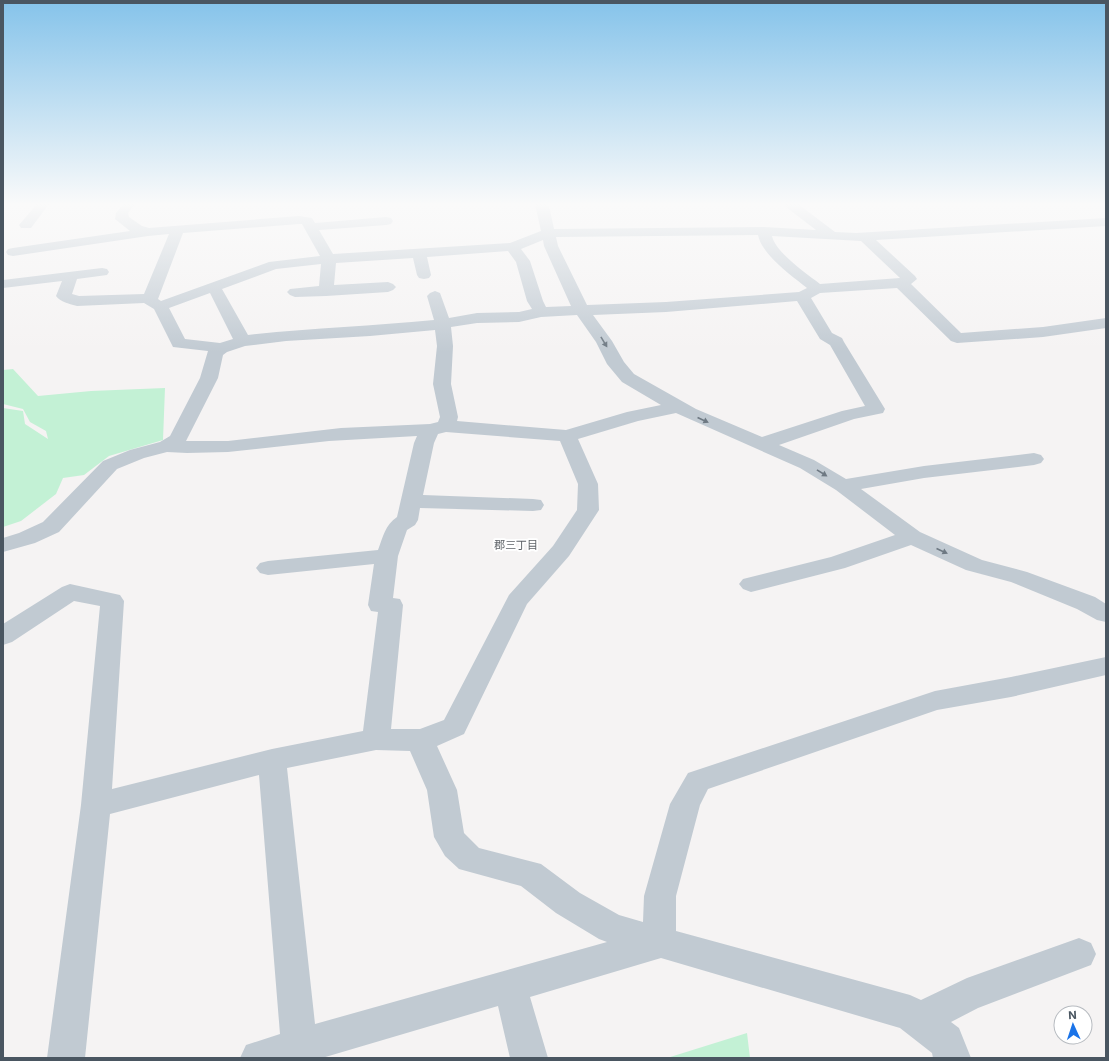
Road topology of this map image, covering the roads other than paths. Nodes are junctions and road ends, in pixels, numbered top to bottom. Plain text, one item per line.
1 (170, 254) edge
2 (326, 254) edge
3 (419, 254) junction
4 (425, 254) edge
5 (517, 254) edge
6 (555, 254) edge
7 (775, 254) edge
8 (883, 254) edge
9 (329, 259) junction
10 (102, 272) dead end
11 (424, 275) dead end
12 (72, 276) junction
13 (901, 283) junction
14 (3, 284) edge
15 (214, 287) junction
16 (388, 288) dead end
17 (326, 291) junction
18 (295, 292) dead end
19 (809, 293) junction
20 (435, 296) dead end
21 (155, 302) junction
22 (581, 310) junction
23 (541, 312) junction
24 (1106, 323) edge
25 (443, 324) junction
26 (243, 341) junction
27 (221, 348) junction
28 (678, 407) junction
29 (438, 428) junction
30 (567, 436) junction
31 (761, 444) junction
32 (167, 446) junction
33 (1034, 459) dead end
34 (843, 486) junction
35 (411, 501) junction
36 (532, 505) dead end
37 (912, 537) junction
38 (3, 545) edge
39 (388, 556) junction
40 (268, 568) dead end
41 (751, 584) dead end
42 (1106, 614) edge
43 (3, 636) edge
44 (1106, 666) edge
45 (376, 739) junction
46 (420, 740) junction
47 (272, 760) junction
48 (96, 805) junction
49 (659, 943) junction
50 (1078, 954) dead end
51 (510, 986) junction
52 (920, 1020) junction
53 (299, 1052) edge
54 (66, 1058) edge
55 (259, 1058) edge
56 (529, 1058) edge
57 (952, 1058) edge

1 - 21 street
2 - 9 street
3 - 4 street
3 - 9 street
3 - 11 street
5 - 23 street
6 - 22 street
7 - 19 street
8 - 13 street
9 - 15 street
9 - 17 street
10 - 12 street
12 - 14 street
12 - 21 street
13 - 19 street
13 - 24 street
15 - 21 street
15 - 26 street
16 - 17 street
17 - 18 street
19 - 22 street
19 - 31 street
20 - 25 street
21 - 27 street
22 - 23 street
22 -> 28 street
23 - 25 street
25 - 26 street
25 - 29 street
26 - 27 street
27 - 32 street
28 - 30 street
28 -> 31 street
29 - 30 street
29 - 32 street
29 - 35 street
30 - 46 street
31 -> 34 street
32 - 38 street
33 - 34 street
34 - 37 street
35 - 36 street
35 - 39 street
37 - 41 street
37 -> 42 street
39 - 40 street
39 - 45 street
43 - 48 street
44 - 49 street
45 - 46 street
45 - 47 street
46 - 49 street
47 - 48 street
47 - 53 street
48 - 54 street
49 - 51 street
49 - 52 street
50 - 52 street
51 - 53 street
51 - 56 street
52 - 57 street
53 - 55 street

